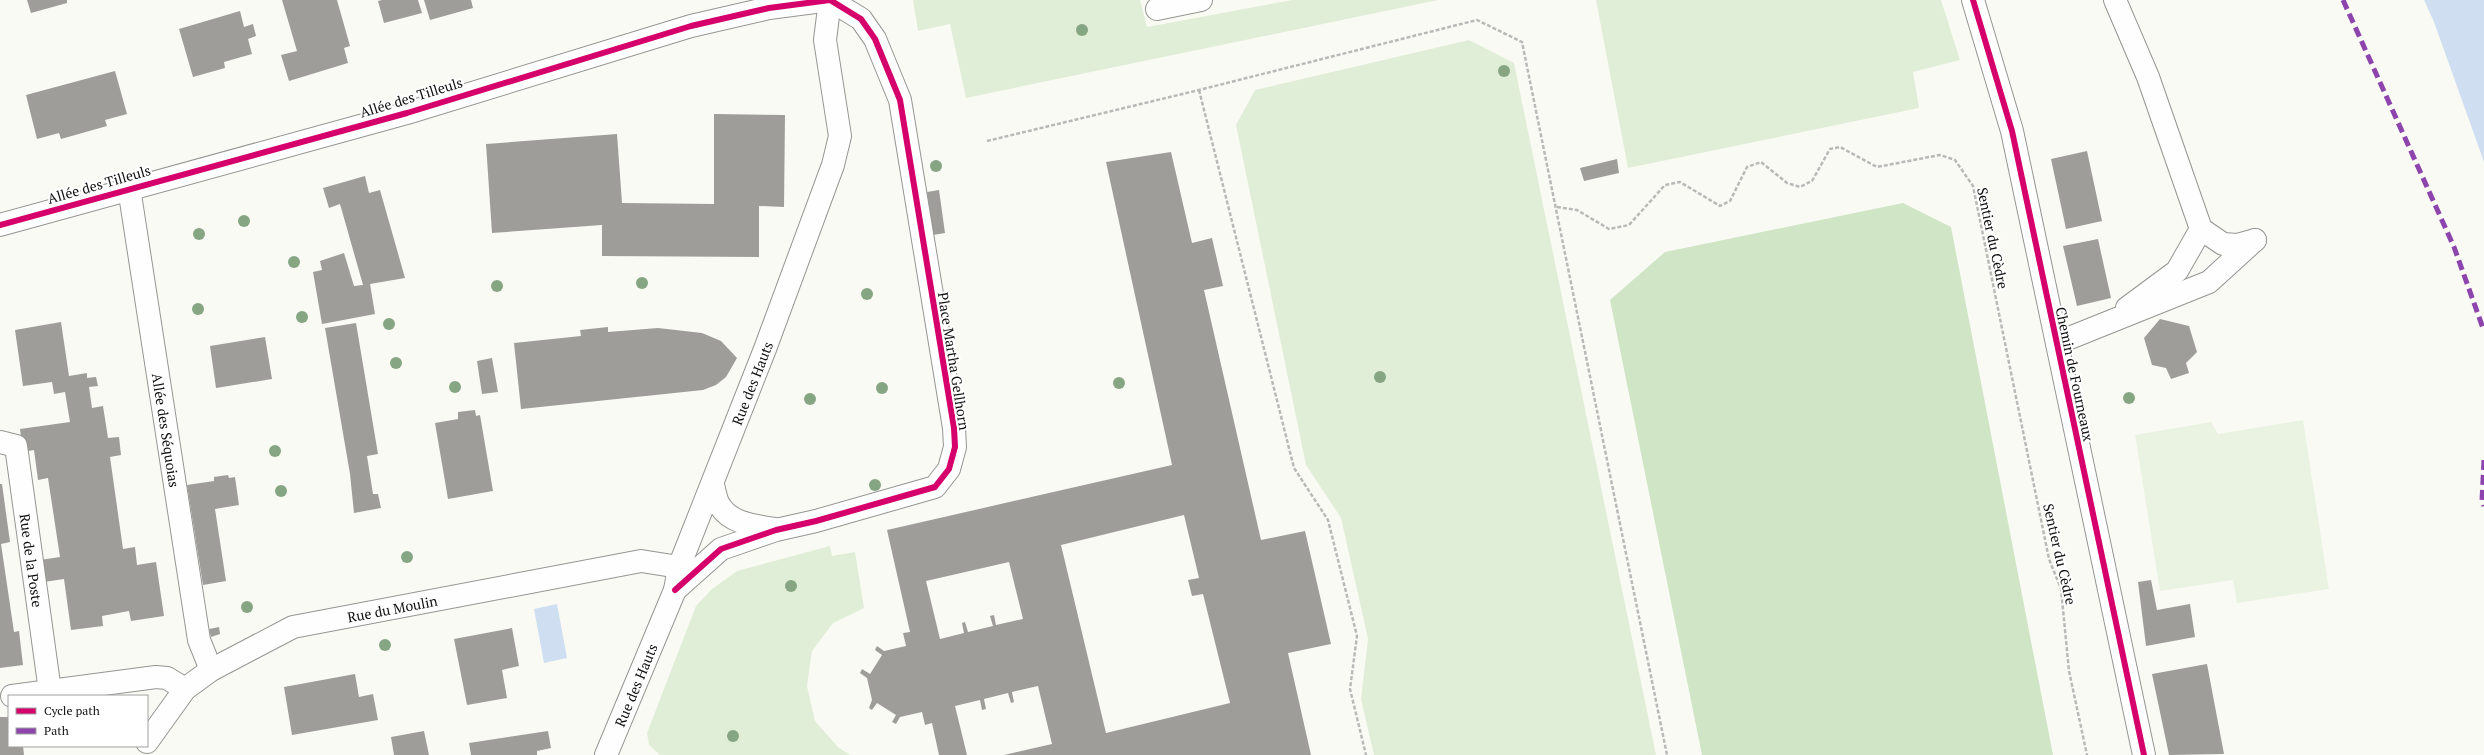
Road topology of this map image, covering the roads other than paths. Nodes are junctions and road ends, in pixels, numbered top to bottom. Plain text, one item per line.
1 (830, 0) edge
2 (1201, 0) edge
3 (1973, 0) edge
4 (2115, 0) edge
5 (1157, 9) dead end
6 (129, 188) junction
7 (0, 225) edge
8 (2200, 229) junction
9 (2111, 321) junction
10 (2057, 343) junction
11 (0, 442) edge
12 (713, 485) junction
13 (776, 530) junction
14 (679, 567) junction
15 (675, 590) junction
16 (211, 670) junction
17 (185, 689) junction
18 (50, 691) junction
19 (20, 695) edge
20 (148, 741) edge
21 (609, 753) edge
22 (2144, 755) edge

1 - 6 street, Allée des Tilleuls
1 - 12 street, Rue des Hauts
1 - 13 street, Place Martha Gellhorn
2 - 5 street
3 - 10 street, Chemin de Fourneaux
4 - 8 street
6 - 7 street, Allée des Tilleuls
6 - 16 street, Allée des Séquoias
8 - 9 street
8 - 9 street
9 - 10 street
10 - 22 street, Chemin de Fourneaux
11 - 18 street, Rue de la Poste
12 - 13 street
12 - 14 street, Rue des Hauts
13 - 15 street, Place Martha Gellhorn
14 - 15 street, Rue des Hauts
14 - 16 street, Rue du Moulin
15 - 21 street, Rue des Hauts
16 - 17 street, Rue du Moulin
17 - 18 street
17 - 20 street, Rue du Moulin
18 - 19 street

